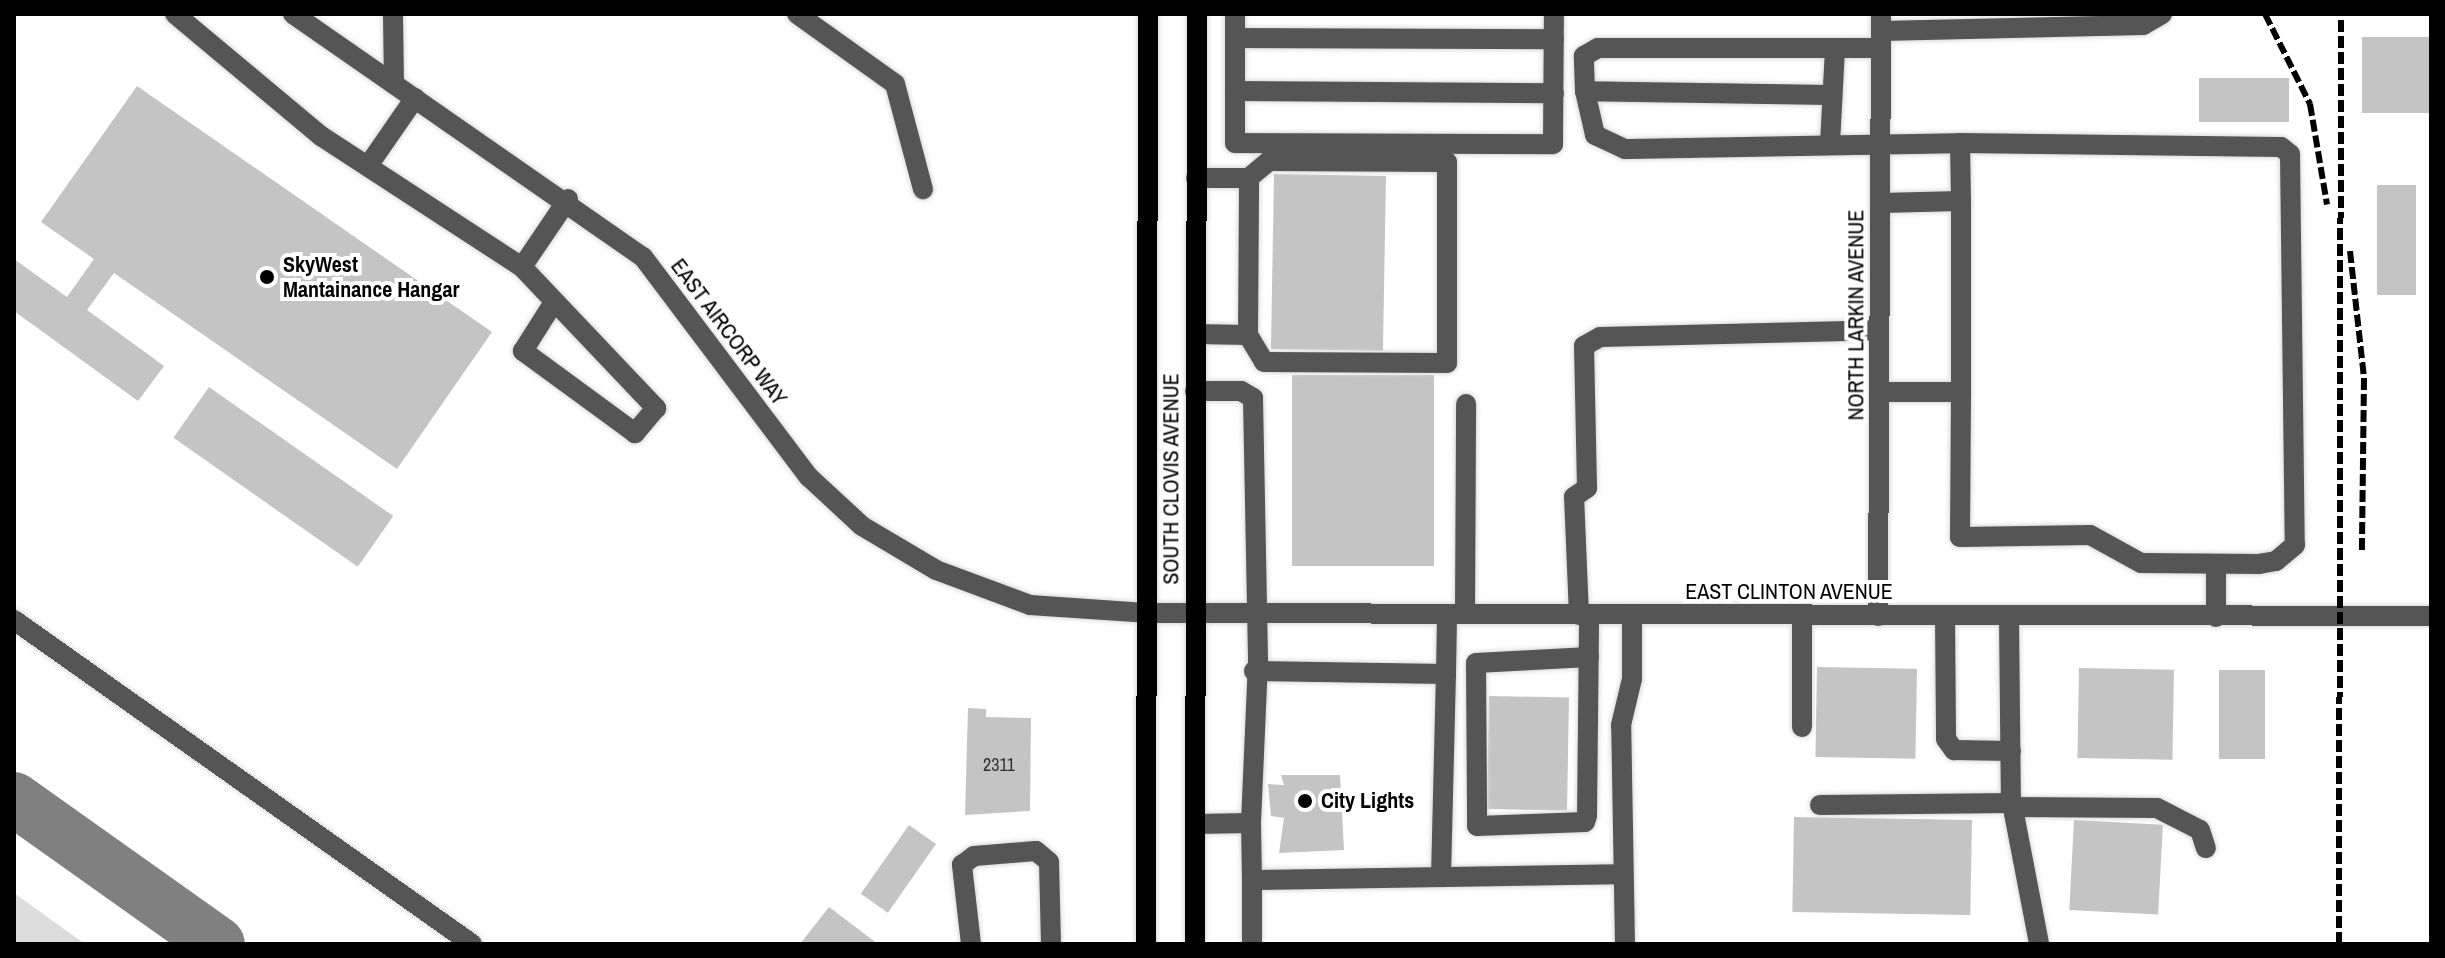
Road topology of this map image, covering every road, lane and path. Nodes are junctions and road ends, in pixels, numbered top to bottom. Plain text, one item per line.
1 (175, 14) edge
2 (293, 14) edge
3 (393, 14) edge
4 (797, 14) edge
5 (1148, 14) edge
6 (1197, 14) edge
7 (1235, 14) edge
8 (1554, 14) edge
9 (2162, 14) edge
10 (1881, 31) edge
11 (1235, 38) junction
12 (1554, 39) junction
13 (1835, 48) junction
14 (394, 84) junction
15 (1235, 91) junction
16 (1585, 91) junction
17 (1554, 93) junction
18 (1831, 95) junction
19 (415, 98) junction
20 (1880, 143) junction
21 (1960, 143) junction
22 (1830, 144) junction
23 (370, 163) junction
24 (1196, 178) junction
25 (1249, 178) junction
26 (923, 189) dead end
27 (568, 199) junction
28 (1961, 201) junction
29 (1880, 203) junction
30 (522, 267) junction
31 (554, 302) junction
32 (1879, 330) junction
33 (1196, 334) junction
34 (1248, 335) junction
35 (1195, 391) junction
36 (1879, 392) junction
37 (1961, 392) junction
38 (1466, 404) dead end
39 (2216, 564) junction
40 (1146, 613) junction
41 (1195, 613) junction
42 (1258, 613) junction
43 (1456, 614) junction
44 (1584, 615) junction
45 (1632, 615) junction
46 (1802, 616) junction
47 (1878, 616) junction
48 (2431, 616) edge
49 (1945, 617) junction
50 (2216, 617) junction
51 (2009, 618) junction
52 (14, 620) edge
53 (1589, 657) junction
54 (1254, 671) junction
55 (1446, 674) junction
56 (1802, 727) dead end
57 (2011, 751) junction
58 (1820, 805) dead end
59 (2013, 805) junction
60 (1251, 823) junction
61 (1195, 824) junction
62 (2206, 848) dead end
63 (1623, 874) junction
64 (1441, 877) junction
65 (1252, 880) junction
66 (472, 944) edge
67 (971, 944) edge
68 (1051, 944) edge
69 (1146, 944) edge
70 (1195, 944) edge
71 (1252, 944) edge
72 (1625, 944) edge
73 (2039, 944) edge

1 - 23 street
2 - 14 street, EAST AIRCORP WAY
3 - 14 street
4 - 26 street
5 - 40 main road, SOUTH CLOVIS AVENUE
6 - 24 main road, SOUTH CLOVIS AVENUE
7 - 11 street
8 - 12 street
9 - 10 street
10 - 13 street
10 - 20 street, NORTH LARKIN AVENUE
11 - 12 street
11 - 15 street
12 - 17 street
13 - 16 street
13 - 18 street
14 - 19 street, EAST AIRCORP WAY
15 - 17 street
15 - 17 street
16 - 18 street
16 - 22 street
18 - 22 street
19 - 23 street
19 - 27 street, EAST AIRCORP WAY
20 - 21 street
20 - 22 street
20 - 29 street, NORTH LARKIN AVENUE
21 - 28 street
21 - 39 street
23 - 30 street
24 - 25 street
24 - 33 main road, SOUTH CLOVIS AVENUE
25 - 34 street
25 - 34 street
27 - 30 street
27 - 40 street, EAST AIRCORP WAY
28 - 29 street
28 - 37 street
29 - 32 street, NORTH LARKIN AVENUE
30 - 31 street
31 - 31 street
32 - 36 street, NORTH LARKIN AVENUE
32 - 44 street
33 - 34 street
33 - 35 main road, SOUTH CLOVIS AVENUE
35 - 41 main road, SOUTH CLOVIS AVENUE
35 - 42 street
36 - 37 street
36 - 47 street, NORTH LARKIN AVENUE
37 - 39 street
38 - 43 street
39 - 50 street
40 - 41 street, EAST CLINTON AVENUE
40 - 69 main road, SOUTH CLOVIS AVENUE
41 - 42 street, EAST CLINTON AVENUE
41 - 61 main road, SOUTH CLOVIS AVENUE
42 - 43 street, EAST CLINTON AVENUE
42 - 54 street
43 - 44 street, EAST CLINTON AVENUE
43 - 55 street
44 - 45 street, EAST CLINTON AVENUE
44 - 53 street
45 - 46 street, EAST CLINTON AVENUE
45 - 63 street
46 - 47 street, EAST CLINTON AVENUE
46 - 56 street
47 - 49 street, EAST CLINTON AVENUE
48 - 50 street, EAST CLINTON AVENUE
49 - 51 street, EAST CLINTON AVENUE
49 - 57 street
50 - 51 street, EAST CLINTON AVENUE
51 - 57 street
52 - 66 street
53 - 53 street
54 - 55 street
54 - 60 street
55 - 64 street
57 - 59 street
58 - 59 street
59 - 62 street
59 - 73 street
60 - 61 street
60 - 65 street
61 - 70 main road, SOUTH CLOVIS AVENUE
63 - 64 street
63 - 72 street
64 - 65 street
65 - 71 street
67 - 68 street

